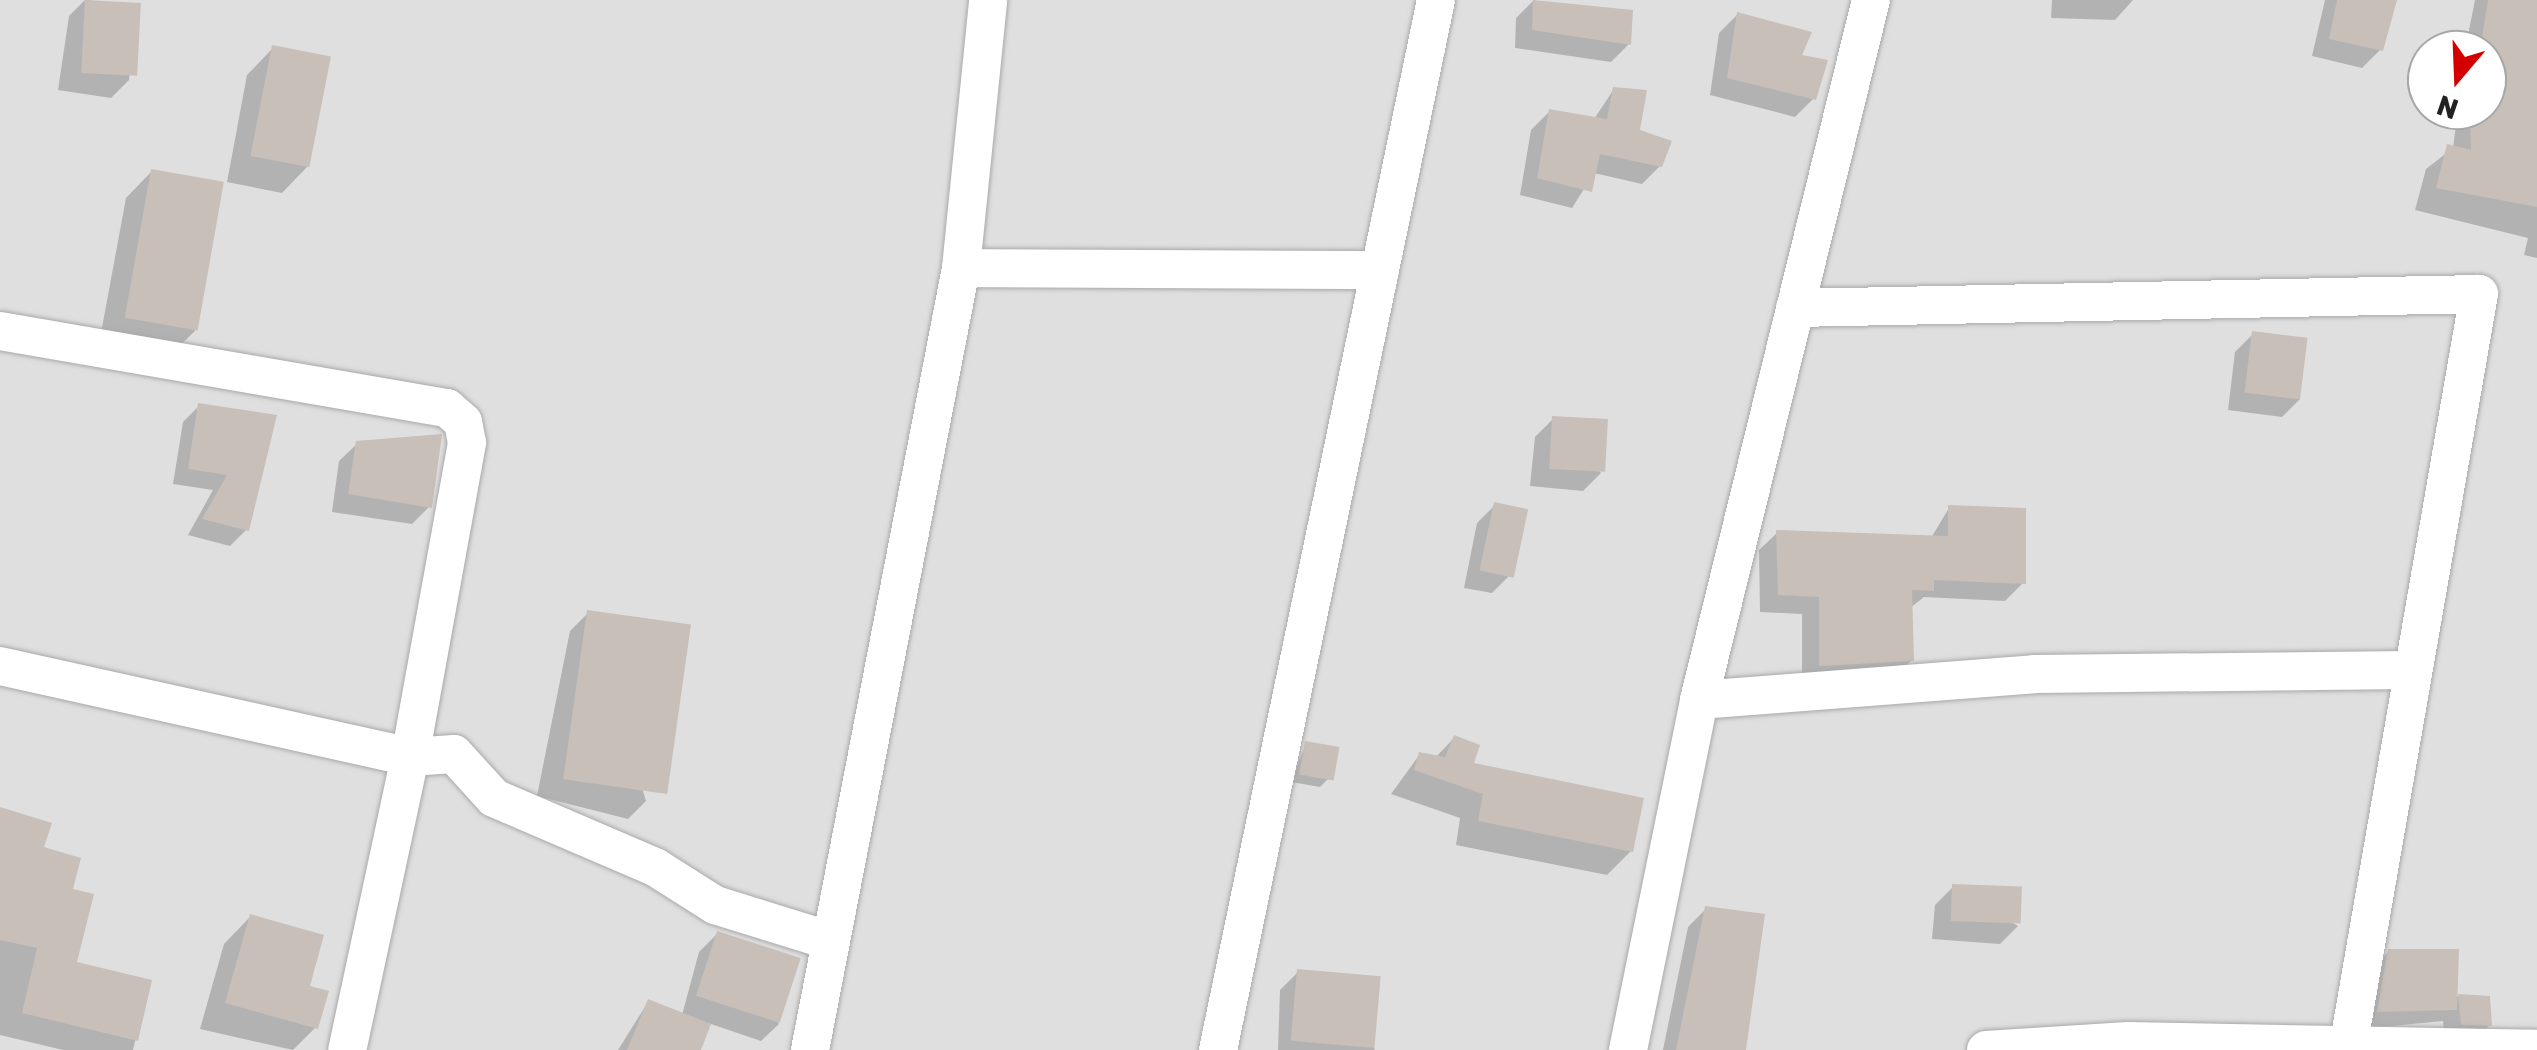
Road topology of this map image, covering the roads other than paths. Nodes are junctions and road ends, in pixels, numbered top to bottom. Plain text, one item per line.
1 (988, 0) edge
2 (1436, 0) edge
3 (1870, 0) edge
4 (960, 268) junction
5 (1380, 270) junction
6 (1795, 308) junction
7 (0, 331) edge
8 (0, 666) edge
9 (2408, 670) junction
10 (1699, 700) junction
11 (410, 756) junction
12 (830, 941) junction
13 (2348, 1048) edge
14 (2398, 1048) edge
15 (2537, 1048) edge
16 (2002, 1049) edge
17 (347, 1050) edge
18 (810, 1050) edge
19 (1218, 1050) edge
20 (1628, 1050) edge

1 - 4 street
2 - 5 street
3 - 6 street
4 - 5 street
4 - 12 street
5 - 19 street
6 - 9 street
6 - 10 street
7 - 11 street
8 - 11 street
9 - 10 street
9 - 13 street
10 - 20 street
11 - 12 street
11 - 17 street
12 - 18 street
13 - 14 street
13 - 16 street
14 - 15 street

